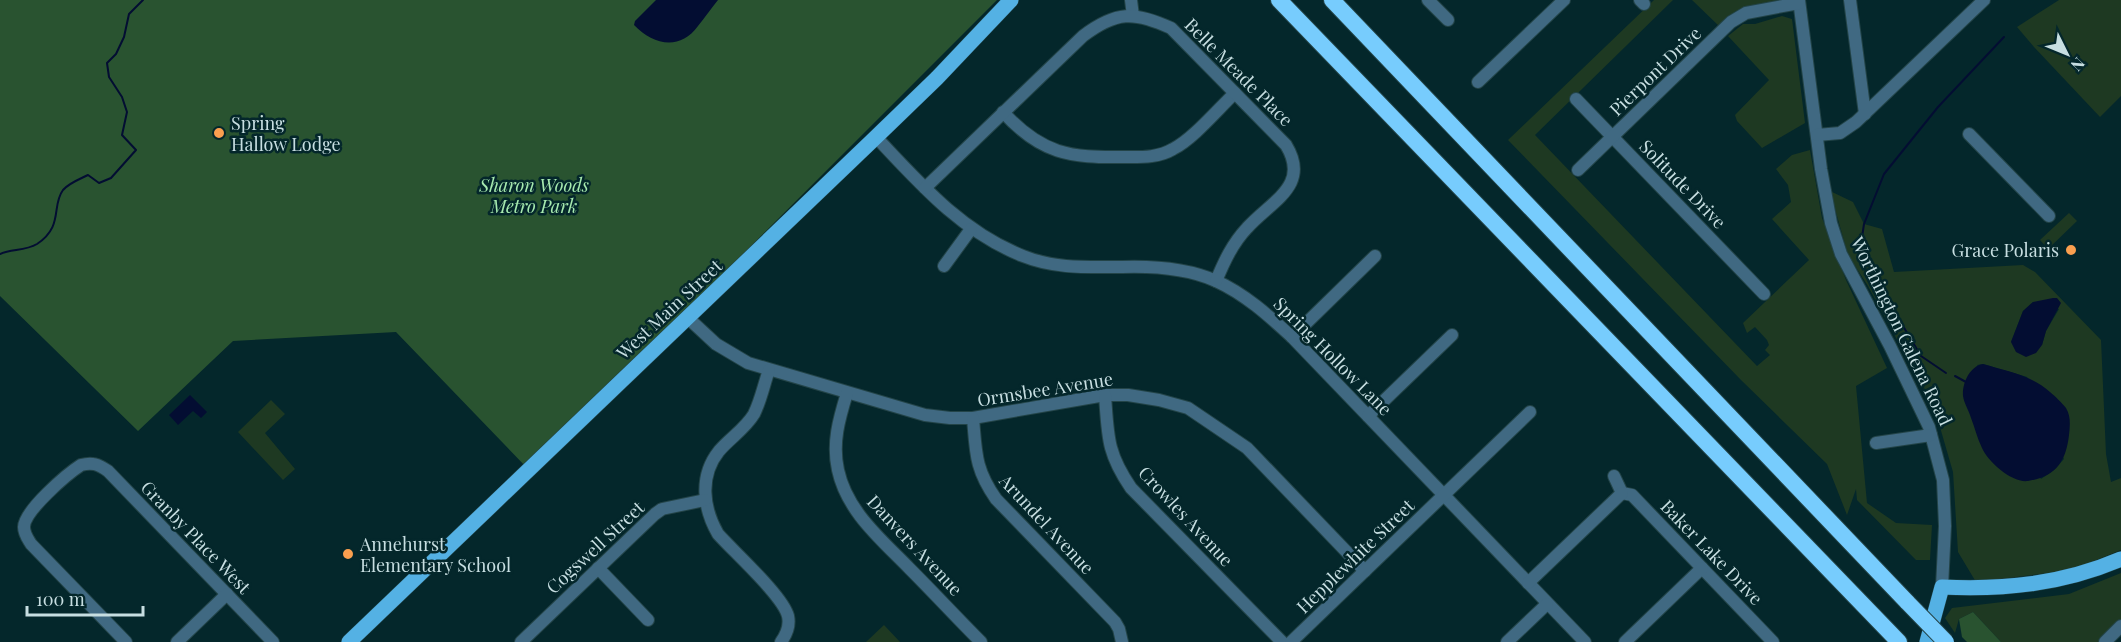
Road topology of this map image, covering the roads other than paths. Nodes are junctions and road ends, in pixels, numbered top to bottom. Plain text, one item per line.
1 (1011, 0) edge
2 (1131, 0) edge
3 (1279, 0) edge
4 (1332, 0) edge
5 (1428, 0) edge
6 (1564, 0) edge
7 (1850, 0) edge
8 (1984, 0) edge
9 (1799, 2) edge
10 (1133, 16) junction
11 (1448, 20) dead end
12 (1478, 82) dead end
13 (1235, 93) junction
14 (1576, 99) dead end
15 (1003, 112) junction
16 (1865, 114) junction
17 (1969, 134) dead end
18 (1817, 135) junction
19 (876, 136) junction
20 (1612, 137) junction
21 (1578, 170) dead end
22 (925, 188) junction
23 (2049, 216) dead end
24 (971, 229) junction
25 (1375, 256) dead end
26 (944, 266) dead end
27 (1216, 281) junction
28 (1764, 294) dead end
29 (688, 318) junction
30 (1452, 335) dead end
31 (1292, 337) junction
32 (769, 370) junction
33 (847, 393) junction
34 (1105, 395) junction
35 (1530, 412) dead end
36 (1368, 416) junction
37 (973, 418) junction
38 (1931, 435) junction
39 (1876, 443) dead end
40 (1614, 476) dead end
41 (1622, 493) junction
42 (1443, 495) junction
43 (705, 500) junction
44 (2121, 559) edge
45 (598, 568) junction
46 (1702, 568) junction
47 (1365, 571) junction
48 (1528, 583) junction
49 (1942, 587) junction
50 (1851, 592) junction
51 (227, 594) junction
52 (1548, 604) junction
53 (648, 620) dead end
54 (2121, 627) edge
55 (126, 642) edge
56 (177, 642) edge
57 (273, 642) edge
58 (349, 642) edge
59 (521, 642) edge
60 (781, 642) edge
61 (981, 642) edge
62 (1122, 642) edge
63 (1282, 642) edge
64 (1291, 642) edge
65 (1507, 642) edge
66 (1585, 642) edge
67 (1625, 642) edge
68 (1773, 642) edge
69 (1889, 642) edge
70 (1899, 642) edge
71 (1927, 642) edge
72 (1946, 642) edge
73 (2105, 642) edge

1 - 19 main road, West Main Street
2 - 10 street
3 - 50 highway
4 - 72 highway, bridge
5 - 11 street
6 - 12 street
7 - 16 street
8 - 16 street
9 - 18 street, Worthington Galena Road
9 - 20 street, Pierpont Drive
10 - 13 street, Belle Meade Place
10 - 15 street, Belle Meade Place
13 - 15 street
13 - 27 street, Belle Meade Place
14 - 20 street, Solitude Drive
15 - 22 street, Belle Meade Place
16 - 18 street
17 - 23 street
18 - 38 street, Worthington Galena Road
19 - 22 street, Spring Hollow Lane
19 - 29 main road, West Main Street
20 - 21 street, Pierpont Drive
20 - 28 street, Solitude Drive
22 - 24 street, Spring Hollow Lane
24 - 26 street
24 - 27 street, Spring Hollow Lane
25 - 31 street
27 - 31 street, Spring Hollow Lane
29 - 32 street, Ormsbee Avenue
29 - 58 main road, West Main Street
30 - 36 street
31 - 36 street, Spring Hollow Lane
32 - 33 street, Ormsbee Avenue
32 - 43 street
33 - 37 street, Ormsbee Avenue
33 - 61 street, Danvers Avenue
34 - 37 street, Ormsbee Avenue
34 - 47 street, Ormsbee Avenue
34 - 63 street, Crowles Avenue
35 - 42 street, Hepplewhite Street
36 - 42 street, Spring Hollow Lane
37 - 62 street, Arundel Avenue
38 - 39 street
38 - 49 street, Worthington Galena Road
40 - 41 street
41 - 46 street, Baker Lake Drive
41 - 48 street
42 - 47 street, Hepplewhite Street
42 - 48 street, Spring Hollow Lane
43 - 45 street, Cogswell Street
43 - 60 street
44 - 49 main road
45 - 53 street
45 - 59 street, Cogswell Street
46 - 67 street
46 - 68 street, Baker Lake Drive
47 - 64 street, Hepplewhite Street
48 - 52 street, Spring Hollow Lane
49 - 71 main road, Worthington Galena Road
50 - 69 highway
50 - 70 highway
51 - 55 street, Granby Place West
51 - 56 street
51 - 57 street, Granby Place West
52 - 65 street
52 - 66 street, Spring Hollow Lane
54 - 73 street

